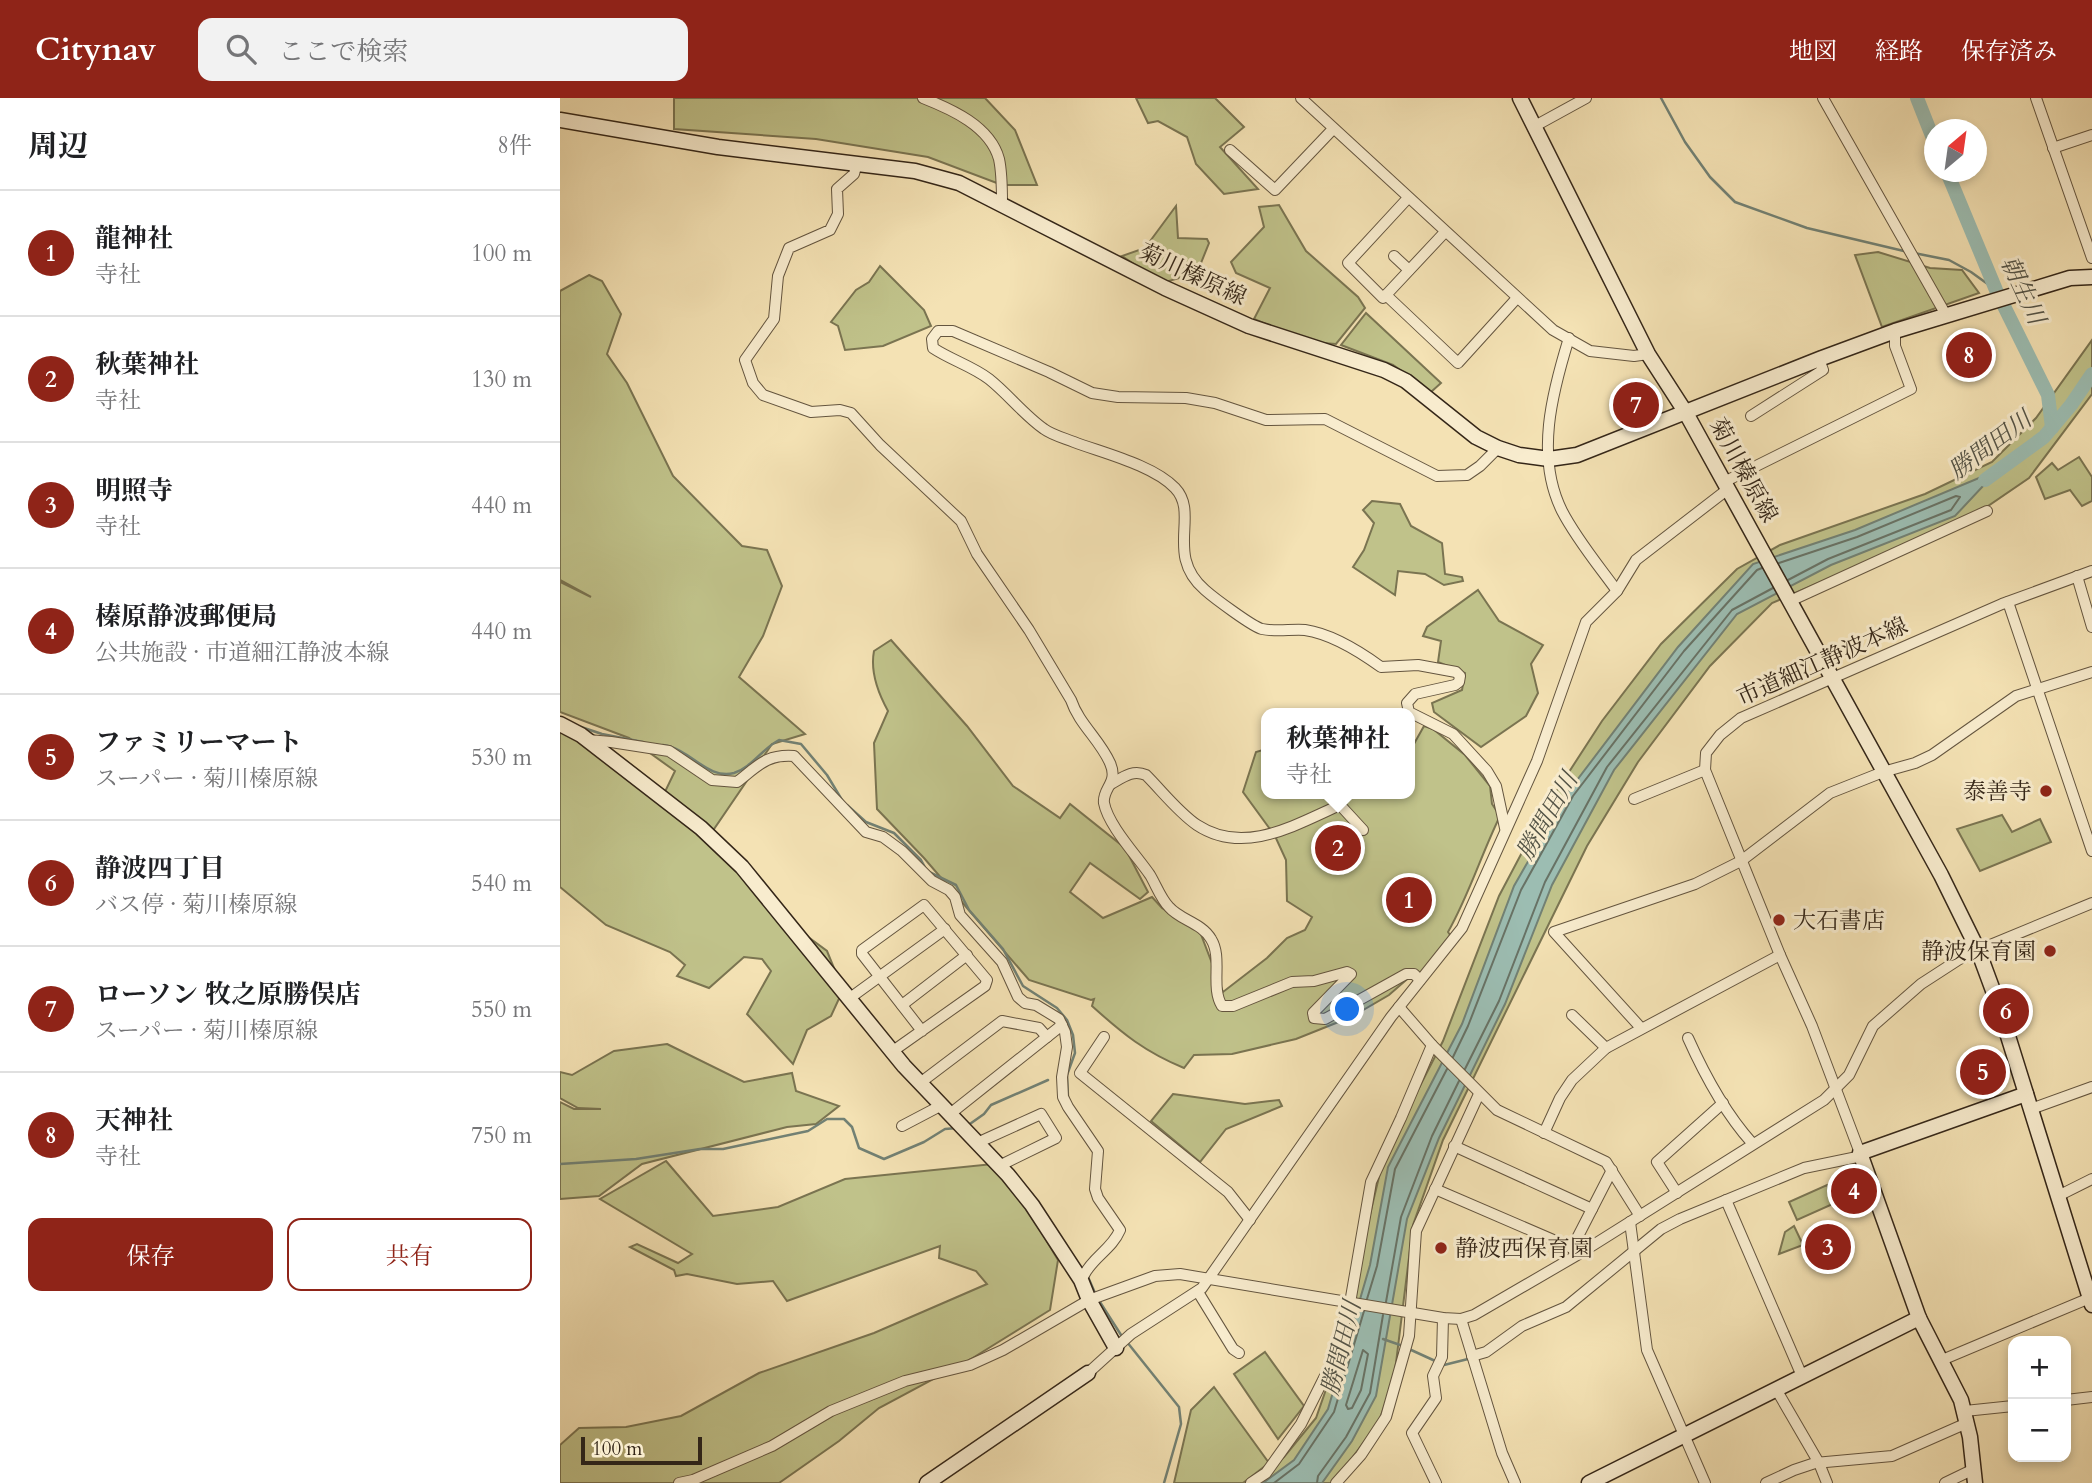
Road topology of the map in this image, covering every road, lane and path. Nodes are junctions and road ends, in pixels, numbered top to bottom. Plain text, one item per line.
1 (923, 98) edge
2 (1301, 98) edge
3 (1520, 98) edge
4 (1586, 98) edge
5 (1823, 98) edge
6 (2036, 98) edge
7 (560, 120) edge
8 (1535, 126) junction
9 (1333, 129) junction
10 (2092, 135) edge
11 (2053, 148) junction
12 (1230, 150) dead end
13 (856, 163) junction
14 (1408, 198) junction
15 (1002, 203) junction
16 (1445, 232) junction
17 (1394, 256) dead end
18 (2092, 258) edge
19 (1409, 270) junction
20 (2092, 277) edge
21 (1386, 295) junction
22 (1517, 298) junction
23 (1946, 315) junction
24 (1895, 331) junction
25 (1569, 338) junction
26 (1648, 354) junction
27 (1819, 359) junction
28 (1686, 413) junction
29 (1751, 416) dead end
30 (1498, 448) junction
31 (1549, 459) junction
32 (1726, 486) junction
33 (1987, 512) dead end
34 (2092, 571) edge
35 (2077, 576) junction
36 (1617, 591) junction
37 (1790, 601) junction
38 (2008, 602) junction
39 (2092, 627) edge
40 (2092, 672) edge
41 (1831, 678) junction
42 (2036, 688) junction
43 (1408, 708) edge
44 (1415, 715) edge
45 (560, 724) edge
46 (587, 740) junction
47 (1705, 770) junction
48 (1883, 772) junction
49 (1111, 784) junction
50 (1634, 799) dead end
51 (1505, 828) junction
52 (1363, 830) dead end
53 (2092, 851) edge
54 (1741, 861) junction
55 (2092, 902) edge
56 (945, 929) junction
57 (1978, 950) junction
58 (967, 955) junction
59 (1780, 955) junction
60 (879, 976) junction
61 (1420, 980) junction
62 (850, 998) junction
63 (901, 1005) junction
64 (1399, 1007) junction
65 (1572, 1014) dead end
66 (1062, 1025) junction
67 (1641, 1028) junction
68 (922, 1031) junction
69 (1046, 1037) junction
70 (1104, 1037) dead end
71 (1688, 1038) dead end
72 (1432, 1045) junction
73 (1606, 1048) junction
74 (893, 1051) junction
75 (920, 1083) junction
76 (2092, 1087) edge
77 (1838, 1089) junction
78 (1478, 1092) junction
79 (2026, 1094) junction
80 (1723, 1103) junction
81 (2031, 1109) junction
82 (954, 1119) junction
83 (902, 1126) dead end
84 (1544, 1133) junction
85 (977, 1143) junction
86 (1752, 1143) junction
87 (1454, 1146) junction
88 (1861, 1155) junction
89 (999, 1166) junction
90 (1612, 1170) junction
91 (2092, 1179) edge
92 (1435, 1188) junction
93 (1677, 1193) junction
94 (2058, 1196) junction
95 (1726, 1200) junction
96 (1592, 1209) junction
97 (1640, 1216) junction
98 (1250, 1220) junction
99 (1630, 1222) junction
100 (1576, 1251) junction
101 (1634, 1252) junction
102 (1079, 1278) junction
103 (1208, 1279) junction
104 (1198, 1292) junction
105 (1094, 1298) junction
106 (2091, 1300) edge
107 (1350, 1303) junction
108 (1411, 1313) junction
109 (1443, 1318) junction
110 (1919, 1318) junction
111 (1461, 1319) junction
112 (1122, 1342) junction
113 (1239, 1353) dead end
114 (1472, 1356) junction
115 (1941, 1360) junction
116 (1088, 1373) joint
117 (1802, 1376) junction
118 (1776, 1389) junction
119 (2092, 1397) edge
120 (2071, 1399) edge
121 (2008, 1406) edge
122 (1966, 1417) junction
123 (1683, 1437) junction
124 (1819, 1463) junction
125 (1975, 1476) edge
126 (692, 1481) edge
127 (679, 1483) edge
128 (927, 1483) edge
129 (1251, 1483) edge
130 (1336, 1483) edge
131 (1436, 1483) edge
132 (1515, 1483) edge
133 (1589, 1483) edge
134 (1705, 1483) edge
135 (1766, 1483) edge
136 (1827, 1483) edge
137 (1945, 1483) edge

1 - 15 street
2 - 9 street
3 - 8 street
4 - 8 street
5 - 23 street
6 - 11 street
7 - 13 street, 菊川榛原線
8 - 26 street
9 - 12 street
9 - 14 street
10 - 11 street
11 - 18 street
13 - 15 street, 菊川榛原線
13 - 49 street
14 - 16 street
14 - 21 street
15 - 30 street, 菊川榛原線
16 - 19 street
16 - 22 street
17 - 19 street
19 - 21 street
20 - 23 street
21 - 22 street
22 - 25 street
23 - 24 street
24 - 27 street
24 - 32 street
25 - 26 street
25 - 31 street
26 - 28 street
27 - 28 street
27 - 29 street
28 - 31 street, 菊川榛原線
28 - 32 street, 菊川榛原線
30 - 31 street, 菊川榛原線
30 - 43 street
31 - 36 street
32 - 36 street
32 - 37 street, 菊川榛原線
33 - 37 street
34 - 35 street, 市道細江静波本線
35 - 38 street, 市道細江静波本線
35 - 39 street
36 - 51 street
37 - 41 street, 菊川榛原線
38 - 41 street, 市道細江静波本線
38 - 42 street
40 - 42 street
41 - 47 street, 市道細江静波本線
41 - 48 street, 菊川榛原線
42 - 48 street
42 - 53 street
44 - 51 street
45 - 46 street
46 - 62 street
46 - 66 street
47 - 50 street
47 - 54 street
48 - 54 street
48 - 57 street, 菊川榛原線
49 - 52 street
49 - 61 street
51 - 61 street
54 - 59 street
54 - 67 street
55 - 57 street
56 - 58 street
56 - 60 street
56 - 60 street
57 - 77 street
57 - 79 street, 菊川榛原線
58 - 63 street
58 - 68 street
59 - 67 street
59 - 77 street
60 - 62 street
60 - 63 street
61 - 64 street
62 - 74 street
63 - 68 street
64 - 72 street
64 - 98 street
65 - 73 street
66 - 69 street
66 - 102 street
67 - 73 street
68 - 74 street
69 - 75 street
69 - 82 street
70 - 98 street
71 - 80 street
72 - 78 street
72 - 107 street
73 - 84 street
74 - 75 street
75 - 82 street
76 - 81 street
77 - 86 street
77 - 88 street
78 - 84 street
78 - 87 street
79 - 81 street, 菊川榛原線
79 - 88 street
80 - 86 street
80 - 93 street
81 - 94 street, 菊川榛原線
82 - 83 street
82 - 85 street
84 - 90 street
85 - 89 street
85 - 89 street
86 - 93 street
87 - 92 street
87 - 96 street
88 - 95 street
88 - 110 street
89 - 102 street
90 - 96 street
90 - 97 street
91 - 94 street
92 - 100 street
92 - 108 street
93 - 97 street
94 - 106 street, 菊川榛原線
95 - 101 street
95 - 117 street
96 - 100 street
97 - 99 street
98 - 103 street
99 - 100 street
99 - 101 street
100 - 111 street
101 - 114 street
101 - 123 street
102 - 105 street
103 - 104 street
103 - 105 street
103 - 107 street
104 - 112 street
104 - 113 street
105 - 112 street
105 - 126 street
106 - 115 street
107 - 108 street
107 - 129 street
108 - 109 street
108 - 130 street
109 - 111 street
109 - 131 street
110 - 115 street
110 - 117 street
111 - 114 street
112 - 116 street
114 - 132 street
115 - 122 street
116 - 128 street
117 - 118 street
118 - 123 street
118 - 124 street
119 - 120 street
121 - 122 street
122 - 124 street
122 - 125 street
123 - 133 street
123 - 134 street
124 - 135 street
124 - 136 street
125 - 137 street
126 - 127 street

